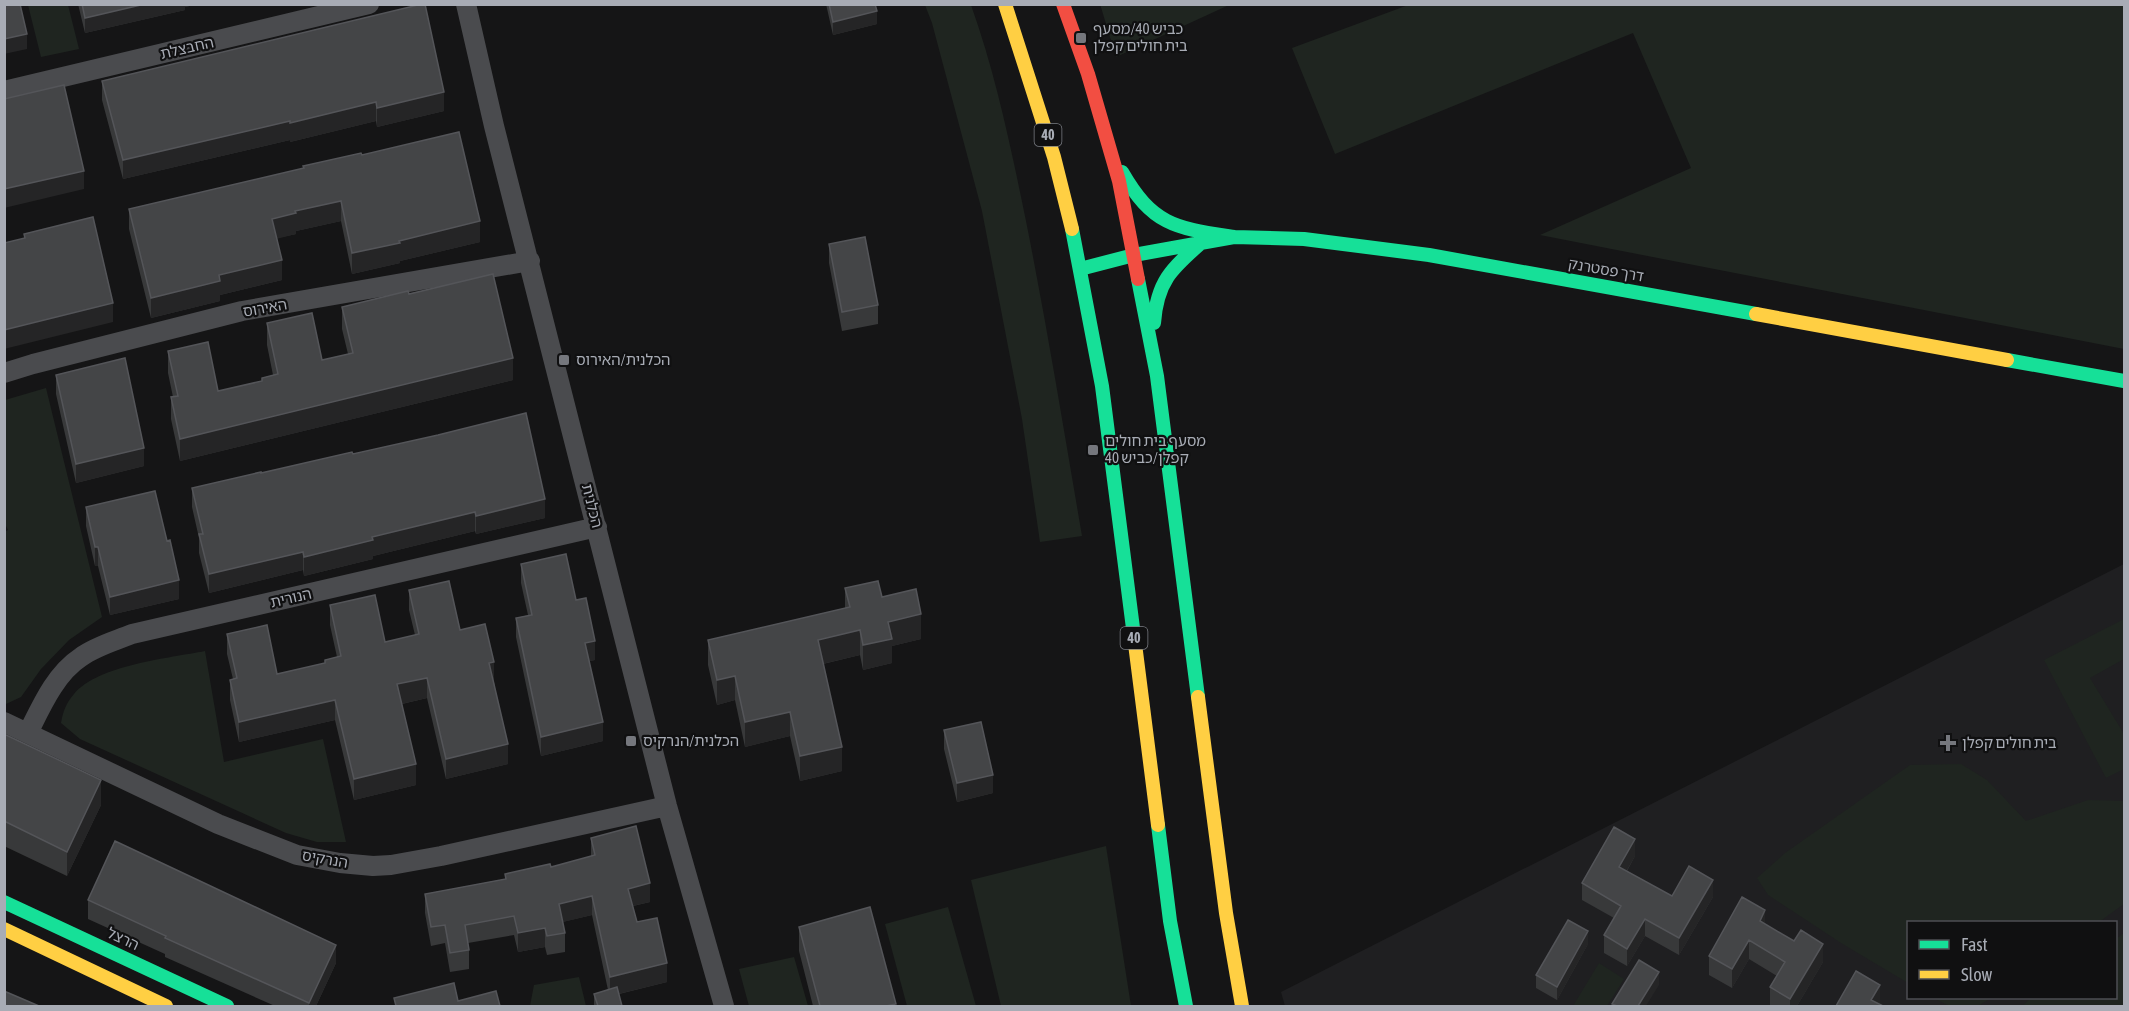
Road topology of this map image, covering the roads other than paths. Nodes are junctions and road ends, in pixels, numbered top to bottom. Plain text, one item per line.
1 (369, 4) edge
2 (466, 4) edge
3 (1005, 4) edge
4 (1063, 4) edge
5 (4, 91) edge
6 (1112, 157) junction
7 (1234, 237) junction
8 (1201, 243) junction
9 (1134, 255) junction
10 (530, 261) junction
11 (1080, 269) junction
12 (1153, 355) junction
13 (4, 373) edge
14 (2124, 381) edge
15 (597, 527) junction
16 (4, 722) edge
17 (28, 733) junction
18 (668, 806) junction
19 (4, 902) edge
20 (4, 929) edge
21 (166, 1006) edge
22 (228, 1006) edge
23 (724, 1006) edge
24 (1186, 1006) edge
25 (1242, 1006) edge

1 - 5 street, החבצלת
2 - 10 street, הכלנית
3 - 11 main road, 40
4 - 6 main road
6 - 7 main road
6 - 9 main road
7 - 8 main road, דרך פסטרנק
7 - 14 main road, דרך פסטרנק
8 - 9 main road, דרך פסטרנק
8 - 12 main road
9 - 11 main road, דרך פסטרנק
9 - 12 main road
10 - 13 street, האירוס
10 - 15 street, הכלנית
11 - 24 main road, 40
12 - 25 main road
15 - 17 street, הנורית
15 - 18 street, הכלנית
16 - 17 street, הנרקיס
17 - 18 street, הנרקיס
18 - 23 street, הכלנית
19 - 22 main road, הרצל
20 - 21 main road

